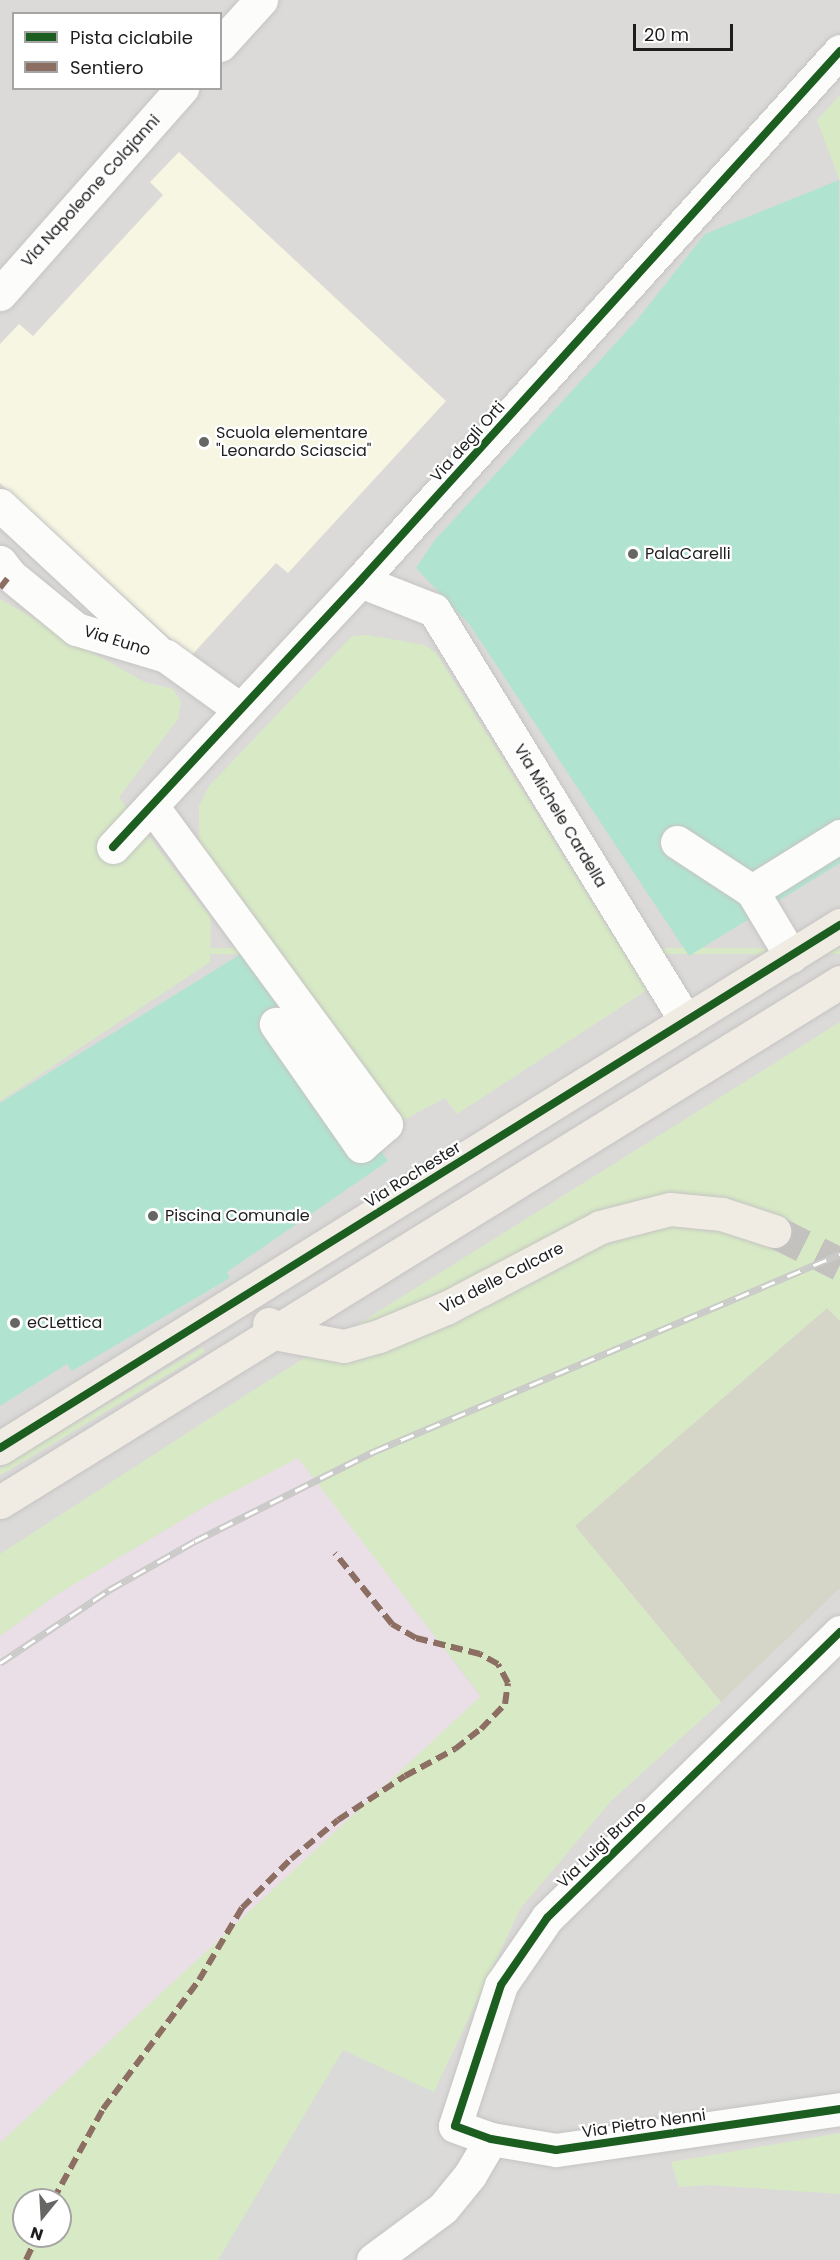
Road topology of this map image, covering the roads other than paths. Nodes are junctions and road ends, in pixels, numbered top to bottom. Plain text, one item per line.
1 (261, 0) edge
2 (222, 43) edge
3 (840, 51) edge
4 (180, 90) edge
5 (0, 294) edge
6 (0, 505) edge
7 (0, 562) edge
8 (360, 581) junction
9 (161, 654) junction
10 (241, 710) junction
11 (152, 806) junction
12 (840, 836) edge
13 (677, 842) dead end
14 (113, 847) dead end
15 (752, 891) junction
16 (840, 925) edge
17 (791, 956) junction
18 (840, 982) edge
19 (686, 1021) junction
20 (276, 1024) dead end
21 (774, 1231) tunnel mouth
22 (249, 1293) junction
23 (274, 1333) junction
24 (0, 1448) edge
25 (0, 1502) edge
26 (840, 1632) edge
27 (840, 2109) edge
28 (455, 2126) joint
29 (491, 2139) junction
30 (373, 2260) edge

1 - 2 street
3 - 8 street, Via degli Orti
4 - 5 street, Via Napoleone Colajanni
6 - 9 street
7 - 9 street, Via Euno
8 - 10 street, Via degli Orti
8 - 19 street, Via Michele Cardella
9 - 10 street, Via Euno
10 - 11 street, Via degli Orti
11 - 14 street, Via degli Orti
11 - 20 street
12 - 15 street
13 - 15 street
15 - 17 street
16 - 17 main road, Via Rochester
17 - 19 main road, Via Rochester
18 - 23 main road
19 - 22 main road, Via Rochester
21 - 23 main road, Via delle Calcare
22 - 23 main road
22 - 24 main road, Via Rochester
23 - 25 main road
26 - 28 street, Via Luigi Bruno
27 - 29 street, Via Pietro Nenni
28 - 29 street, Via Pietro Nenni
29 - 30 street

